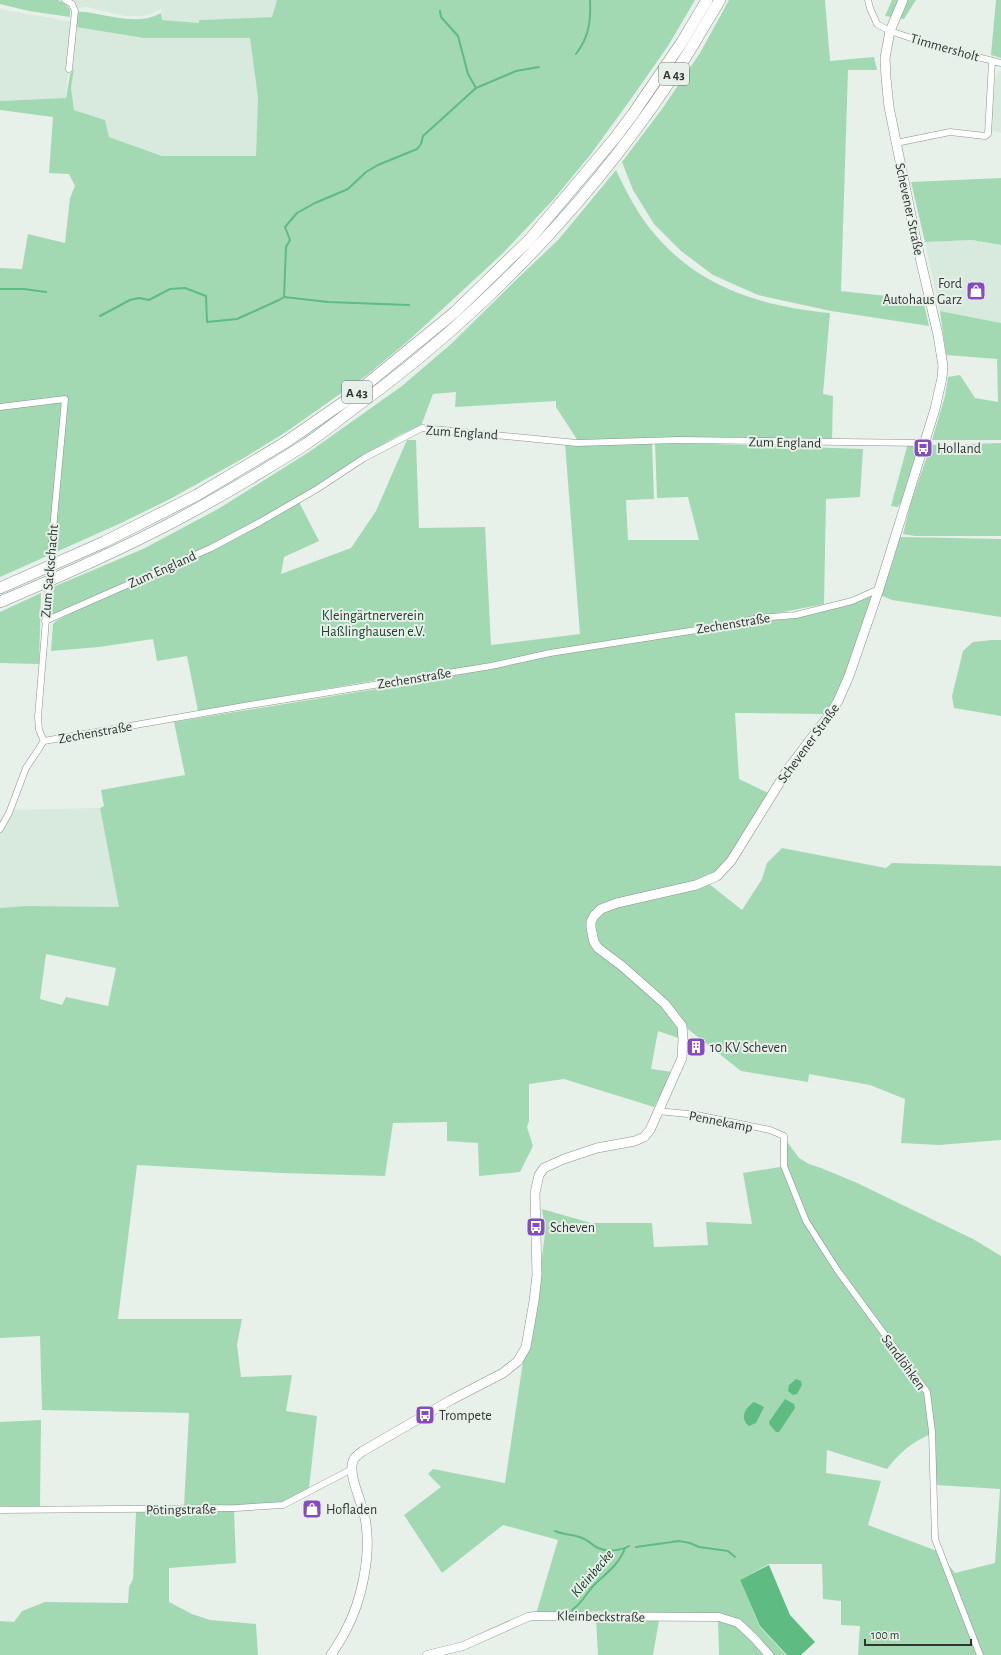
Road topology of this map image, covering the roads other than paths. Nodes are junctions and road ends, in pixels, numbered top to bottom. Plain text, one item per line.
1 (65, 0) edge
2 (707, 0) edge
3 (720, 0) edge
4 (868, 0) edge
5 (903, 0) edge
6 (890, 30) junction
7 (992, 60) junction
8 (1001, 63) edge
9 (70, 69) dead end
10 (896, 143) junction
11 (0, 407) edge
12 (925, 443) junction
13 (0, 588) edge
14 (879, 589) junction
15 (2, 601) edge
16 (45, 621) junction
17 (44, 741) junction
18 (0, 829) edge
19 (658, 1111) junction
20 (784, 1136) joint
21 (352, 1469) junction
22 (0, 1510) edge
23 (331, 1655) edge
24 (427, 1655) edge
25 (768, 1655) edge
26 (980, 1655) edge

1 - 9 street
2 - 13 highway, A 43
3 - 15 highway, A 43
4 - 6 street, Timmersholt
5 - 6 main road, Schevener Straße
6 - 7 street, Timmersholt
6 - 10 main road, Schevener Straße
7 - 8 street, Timmersholt
7 - 10 street
10 - 12 main road, Schevener Straße
11 - 16 street, Zum Sackschacht, bridge
12 - 14 main road, Schevener Straße
12 - 16 street, Zum England
14 - 17 street, Zechenstraße
14 - 19 main road, Schevener Straße
16 - 17 street, Zum Sackschacht
17 - 18 street, Zechenstraße
19 - 20 street, Pennekamp
19 - 21 main road, Schevener Straße
20 - 26 street, Sandlöhken
21 - 22 street, Pötingstraße
21 - 23 main road
24 - 25 street, Kleinbeckstraße

